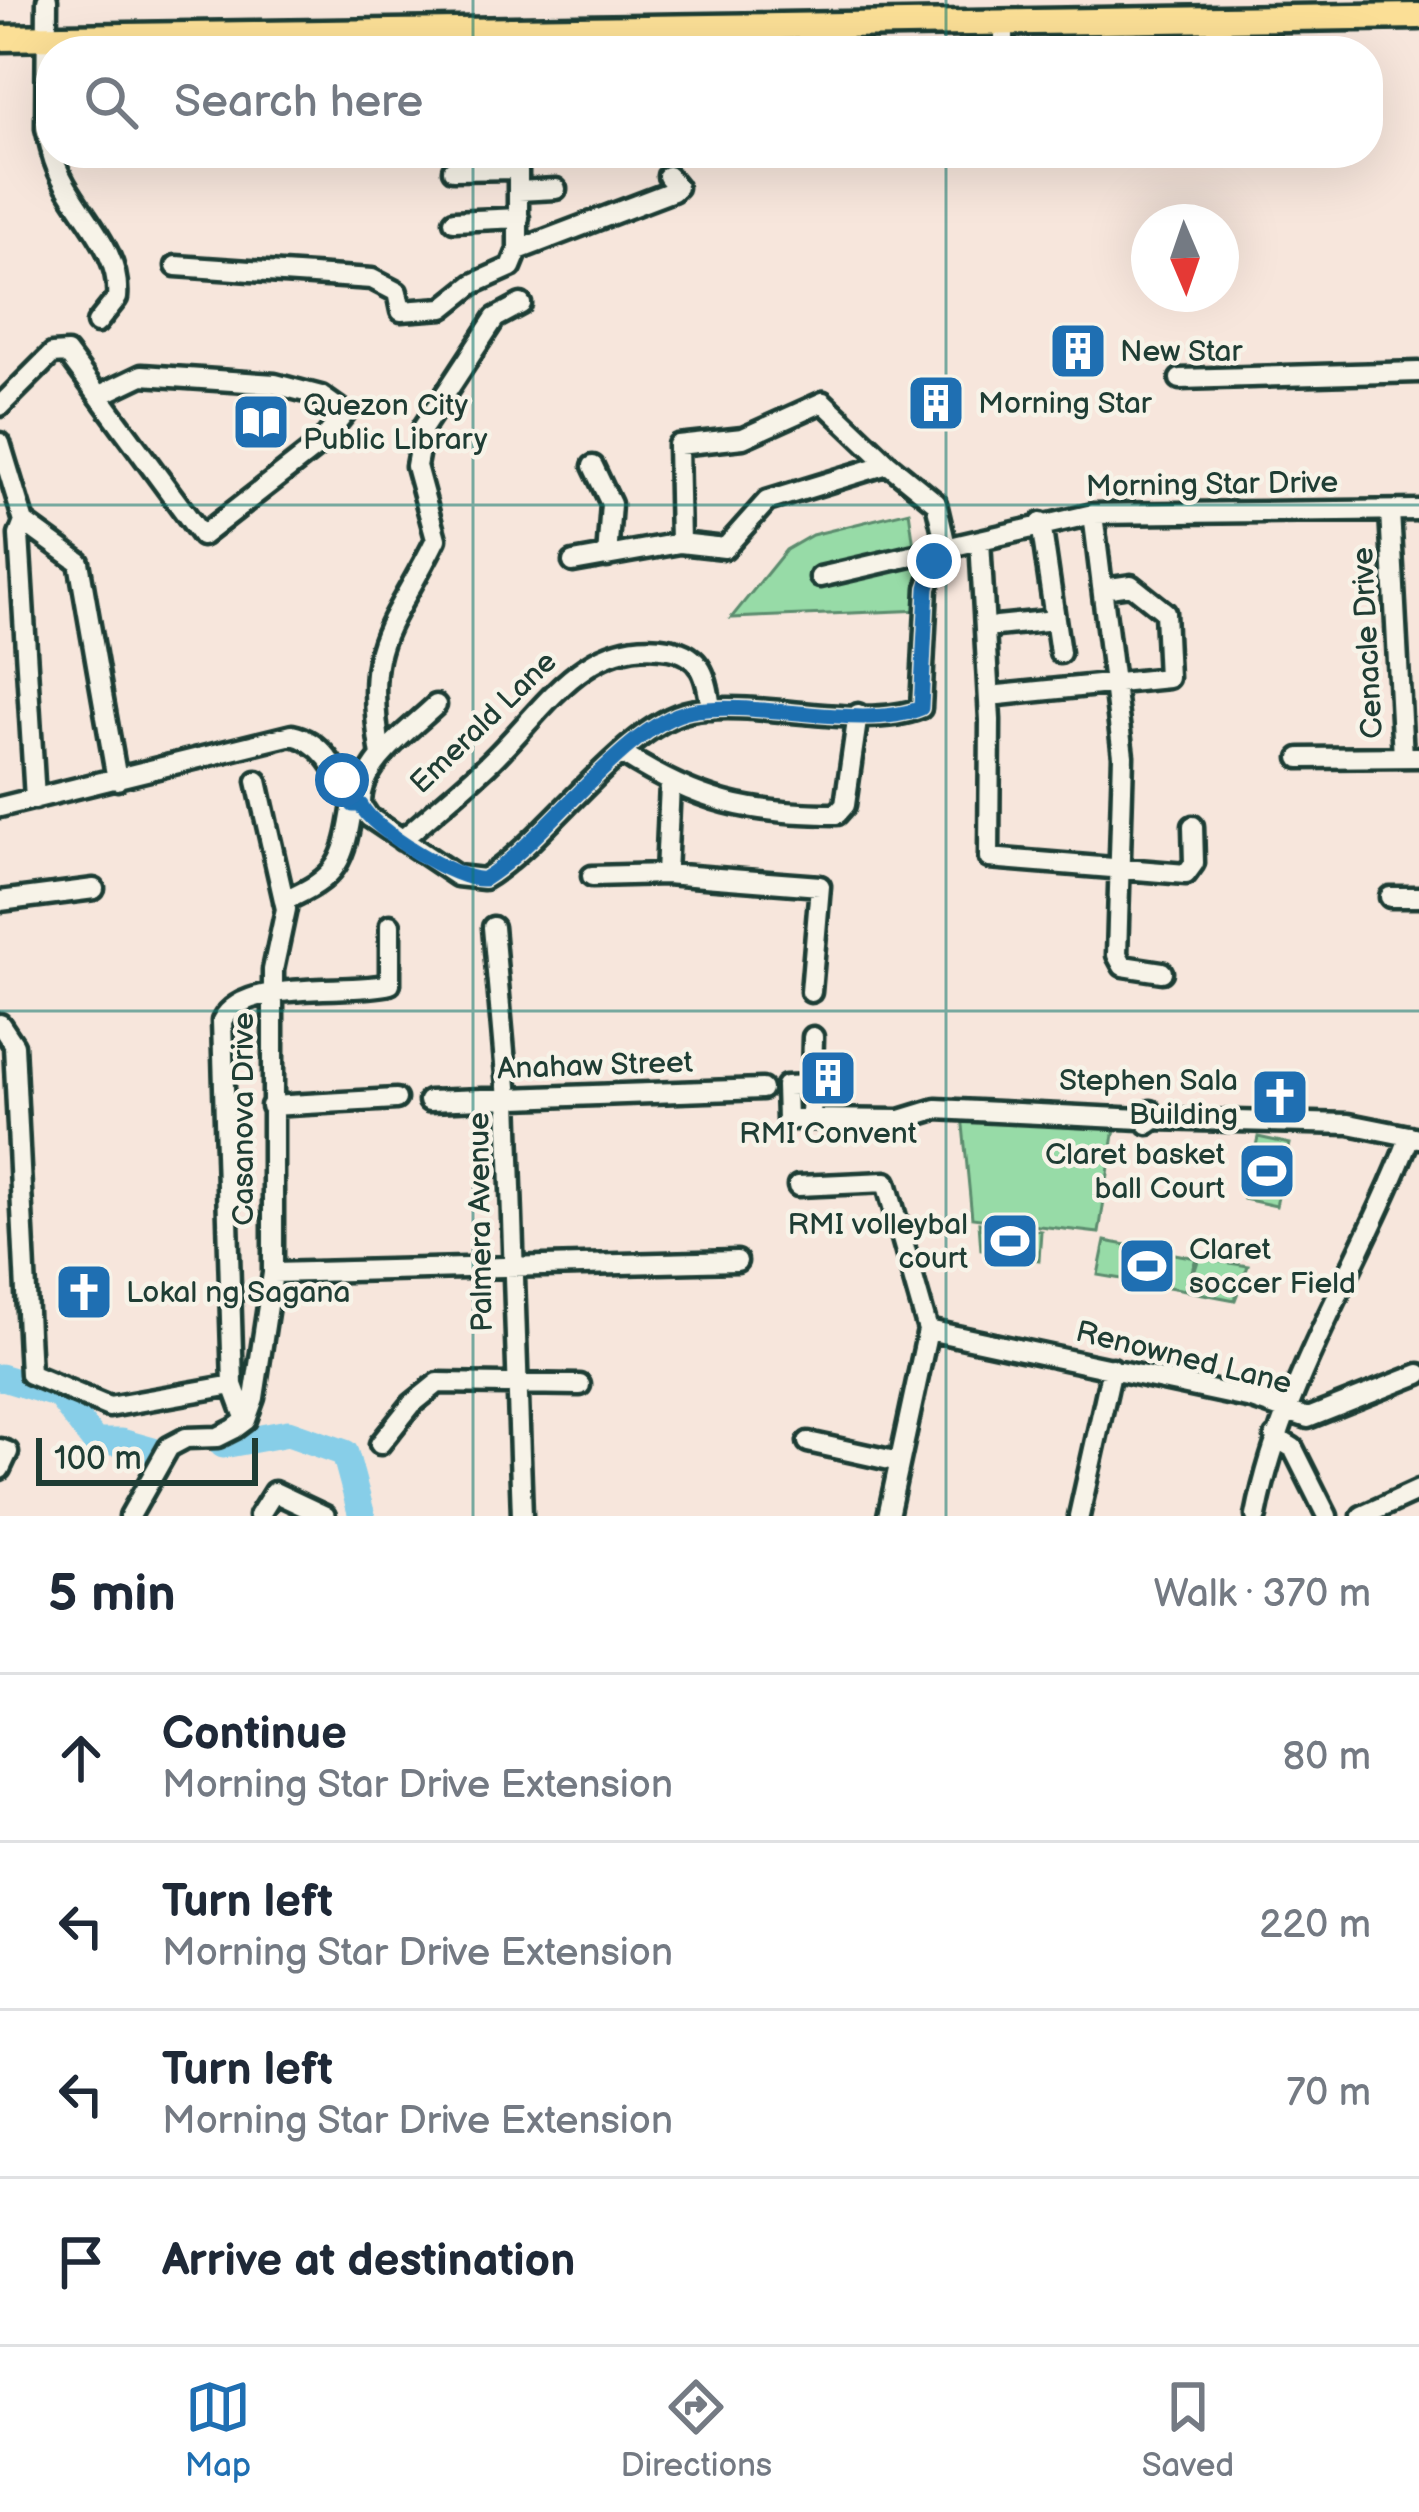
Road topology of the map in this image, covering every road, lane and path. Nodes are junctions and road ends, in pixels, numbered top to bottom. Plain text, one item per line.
1 (47, 0) edge
2 (1370, 8) edge
3 (1419, 16) edge
4 (1004, 23) junction
5 (46, 36) edge
6 (687, 36) edge
7 (1004, 36) edge
8 (36, 37) edge
9 (0, 38) edge
10 (56, 168) edge
11 (467, 168) edge
12 (518, 168) edge
13 (453, 170) dead end
14 (668, 176) dead end
15 (556, 189) dead end
16 (518, 191) junction
17 (519, 218) junction
18 (454, 220) dead end
19 (518, 250) junction
20 (176, 266) dead end
21 (521, 304) dead end
22 (97, 323) dead end
23 (1419, 373) edge
24 (1180, 379) dead end
25 (100, 395) junction
26 (0, 406) edge
27 (0, 443) edge
28 (889, 464) junction
29 (593, 466) dead end
30 (1419, 510) edge
31 (1390, 511) junction
32 (1093, 514) junction
33 (24, 522) junction
34 (1041, 523) junction
35 (980, 540) junction
36 (680, 543) junction
37 (944, 551) junction
38 (607, 557) junction
39 (573, 562) dead end
40 (820, 577) dead end
41 (1103, 589) junction
42 (1055, 620) junction
43 (997, 626) dead end
44 (1418, 630) edge
45 (1396, 631) junction
46 (1060, 653) dead end
47 (1116, 687) junction
48 (999, 695) dead end
49 (436, 706) dead end
50 (711, 710) junction
51 (858, 714) junction
52 (624, 755) junction
53 (381, 756) junction
54 (1411, 757) edge
55 (1300, 758) dead end
56 (117, 780) junction
57 (257, 781) dead end
58 (670, 784) junction
59 (35, 799) junction
60 (357, 805) junction
61 (0, 807) edge
62 (1193, 826) dead end
63 (402, 840) junction
64 (1121, 871) junction
65 (666, 874) junction
66 (592, 876) dead end
67 (94, 890) dead end
68 (1419, 896) edge
69 (1390, 897) dead end
70 (0, 901) edge
71 (284, 902) junction
72 (390, 925) dead end
73 (493, 926) dead end
74 (1162, 972) dead end
75 (274, 992) junction
76 (811, 992) dead end
77 (0, 1024) edge
78 (812, 1037) dead end
79 (762, 1088) dead end
80 (508, 1098) junction
81 (396, 1100) dead end
82 (429, 1101) dead end
83 (271, 1106) junction
84 (8, 1126) edge
85 (1414, 1137) edge
86 (798, 1186) dead end
87 (0, 1230) edge
88 (21, 1232) junction
89 (737, 1261) dead end
90 (510, 1267) junction
91 (273, 1273) junction
92 (928, 1330) junction
93 (1112, 1369) junction
94 (1419, 1374) edge
95 (580, 1384) dead end
96 (233, 1385) junction
97 (514, 1385) junction
98 (1286, 1410) junction
99 (246, 1420) junction
100 (1275, 1437) junction
101 (808, 1442) dead end
102 (380, 1444) dead end
103 (899, 1462) junction
104 (1419, 1490) edge
105 (130, 1516) edge
106 (259, 1516) edge
107 (325, 1516) edge
108 (522, 1516) edge
109 (887, 1516) edge
110 (1079, 1516) edge
111 (1256, 1516) edge
112 (1327, 1516) edge
113 (1362, 1516) edge

1 - 5 street
2 - 3 main road
2 - 4 main road
4 - 6 main road
4 - 7 street
8 - 9 main road
10 - 22 street
11 - 13 street
12 - 16 street
14 - 19 street
15 - 16 street
16 - 17 street
17 - 18 street
17 - 19 street
19 - 20 street
21 - 53 street
23 - 24 street
25 - 25 street
25 - 26 street
27 - 33 street
28 - 36 street
28 - 36 street
28 - 37 street
29 - 38 street
30 - 31 street, Morning Star Drive
31 - 32 street, Morning Star Drive
31 - 45 street, Cenacle Drive
32 - 34 street, Morning Star Drive
32 - 41 street
33 - 56 street
33 - 59 street
34 - 35 street, Morning Star Drive
34 - 42 street
35 - 37 street, Morning Star Drive
35 - 64 street
36 - 38 street
37 - 40 street, Morning Star Drive
37 - 51 street
38 - 39 street
41 - 47 street
41 - 47 street
42 - 43 street
42 - 46 street
44 - 45 street
45 - 54 street, Cenacle Drive
47 - 48 street
47 - 64 street
49 - 53 street
50 - 51 street
50 - 52 street
50 - 63 street, Emerald Lane
51 - 58 street
52 - 58 street
52 - 63 street
53 - 60 street
54 - 55 street
56 - 59 street
56 - 60 street
57 - 71 street
58 - 65 street
59 - 61 street
60 - 63 street
60 - 71 street
62 - 64 street
64 - 74 street
65 - 66 street
65 - 76 street
67 - 70 street
68 - 69 street
71 - 75 street
72 - 75 street
73 - 80 street, Palmera Avenue
75 - 83 street, Casanova Drive
75 - 96 street, Casanova Drive
77 - 84 street
78 - 85 street
79 - 80 street, Anahaw Street
80 - 82 street, Anahaw Street
80 - 90 street, Palmera Avenue
81 - 83 street
83 - 91 street, Casanova Drive
84 - 88 street
85 - 98 street
86 - 92 street
87 - 88 street
88 - 96 street
89 - 90 street
90 - 91 street
90 - 97 street, Palmera Avenue
91 - 99 street, Casanova Drive
92 - 93 street, Renowned Lane
92 - 103 street
93 - 98 street, Renowned Lane
93 - 110 street
94 - 98 street, Renowned Lane
95 - 97 street
96 - 99 street, Casanova Drive
97 - 102 street
97 - 108 street, Palmera Avenue
98 - 100 street
99 - 105 street
100 - 111 street
100 - 112 street
101 - 103 street
103 - 109 street
104 - 113 street
106 - 107 street

